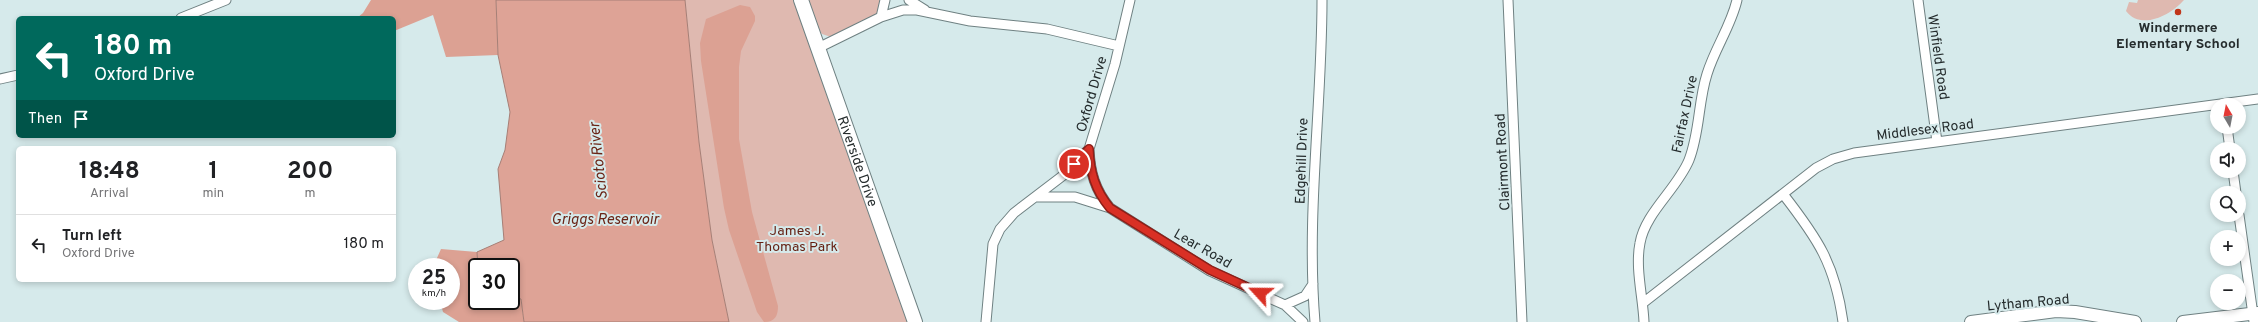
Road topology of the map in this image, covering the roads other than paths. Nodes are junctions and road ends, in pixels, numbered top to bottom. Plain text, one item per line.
1 (226, 0) edge
2 (801, 0) edge
3 (885, 0) edge
4 (909, 0) edge
5 (1130, 0) edge
6 (1322, 0) edge
7 (1508, 0) edge
8 (1737, 0) edge
9 (1918, 0) edge
10 (928, 12) junction
11 (186, 16) edge
12 (881, 17) junction
13 (1119, 46) junction
14 (818, 48) junction
15 (16, 75) edge
16 (0, 79) edge
17 (2258, 99) edge
18 (2246, 101) edge
19 (2210, 106) edge
20 (1937, 142) junction
21 (1089, 149) junction
22 (1783, 194) junction
23 (1034, 197) junction
24 (1110, 208) junction
25 (2240, 222) edge
26 (1313, 282) junction
27 (1643, 303) junction
28 (1285, 305) junction
29 (2255, 317) edge
30 (915, 322) edge
31 (986, 322) edge
32 (1304, 322) edge
33 (1315, 322) edge
34 (1522, 322) edge
35 (1644, 322) edge
36 (1843, 322) edge
37 (1971, 322) edge
38 (2135, 322) edge
39 (2183, 322) edge

1 - 11 street
2 - 14 main road, Riverside Drive
3 - 12 street
4 - 10 street
5 - 13 street, Oxford Drive
6 - 26 street, Edgehill Drive
7 - 34 street, Clairmont Road
8 - 27 street, Fairfax Drive
9 - 20 street, Winfield Road
10 - 12 street
10 - 13 street
12 - 14 street
13 - 21 street, Oxford Drive
14 - 30 main road, Riverside Drive
15 - 16 street
17 - 18 street, Middlesex Road
19 - 20 street, Middlesex Road
20 - 22 street, Middlesex Road
21 - 23 street, Oxford Drive
21 - 24 street, Lear Road
22 - 27 street, Middlesex Road
22 - 36 street
23 - 24 street, Lear Road
23 - 31 street, Oxford Drive
24 - 28 street, Lear Road
25 - 29 street
26 - 28 street
26 - 33 street, Edgehill Drive
27 - 35 street, Fairfax Drive
28 - 32 street, Lear Road
29 - 39 street
37 - 38 street, Lytham Road

